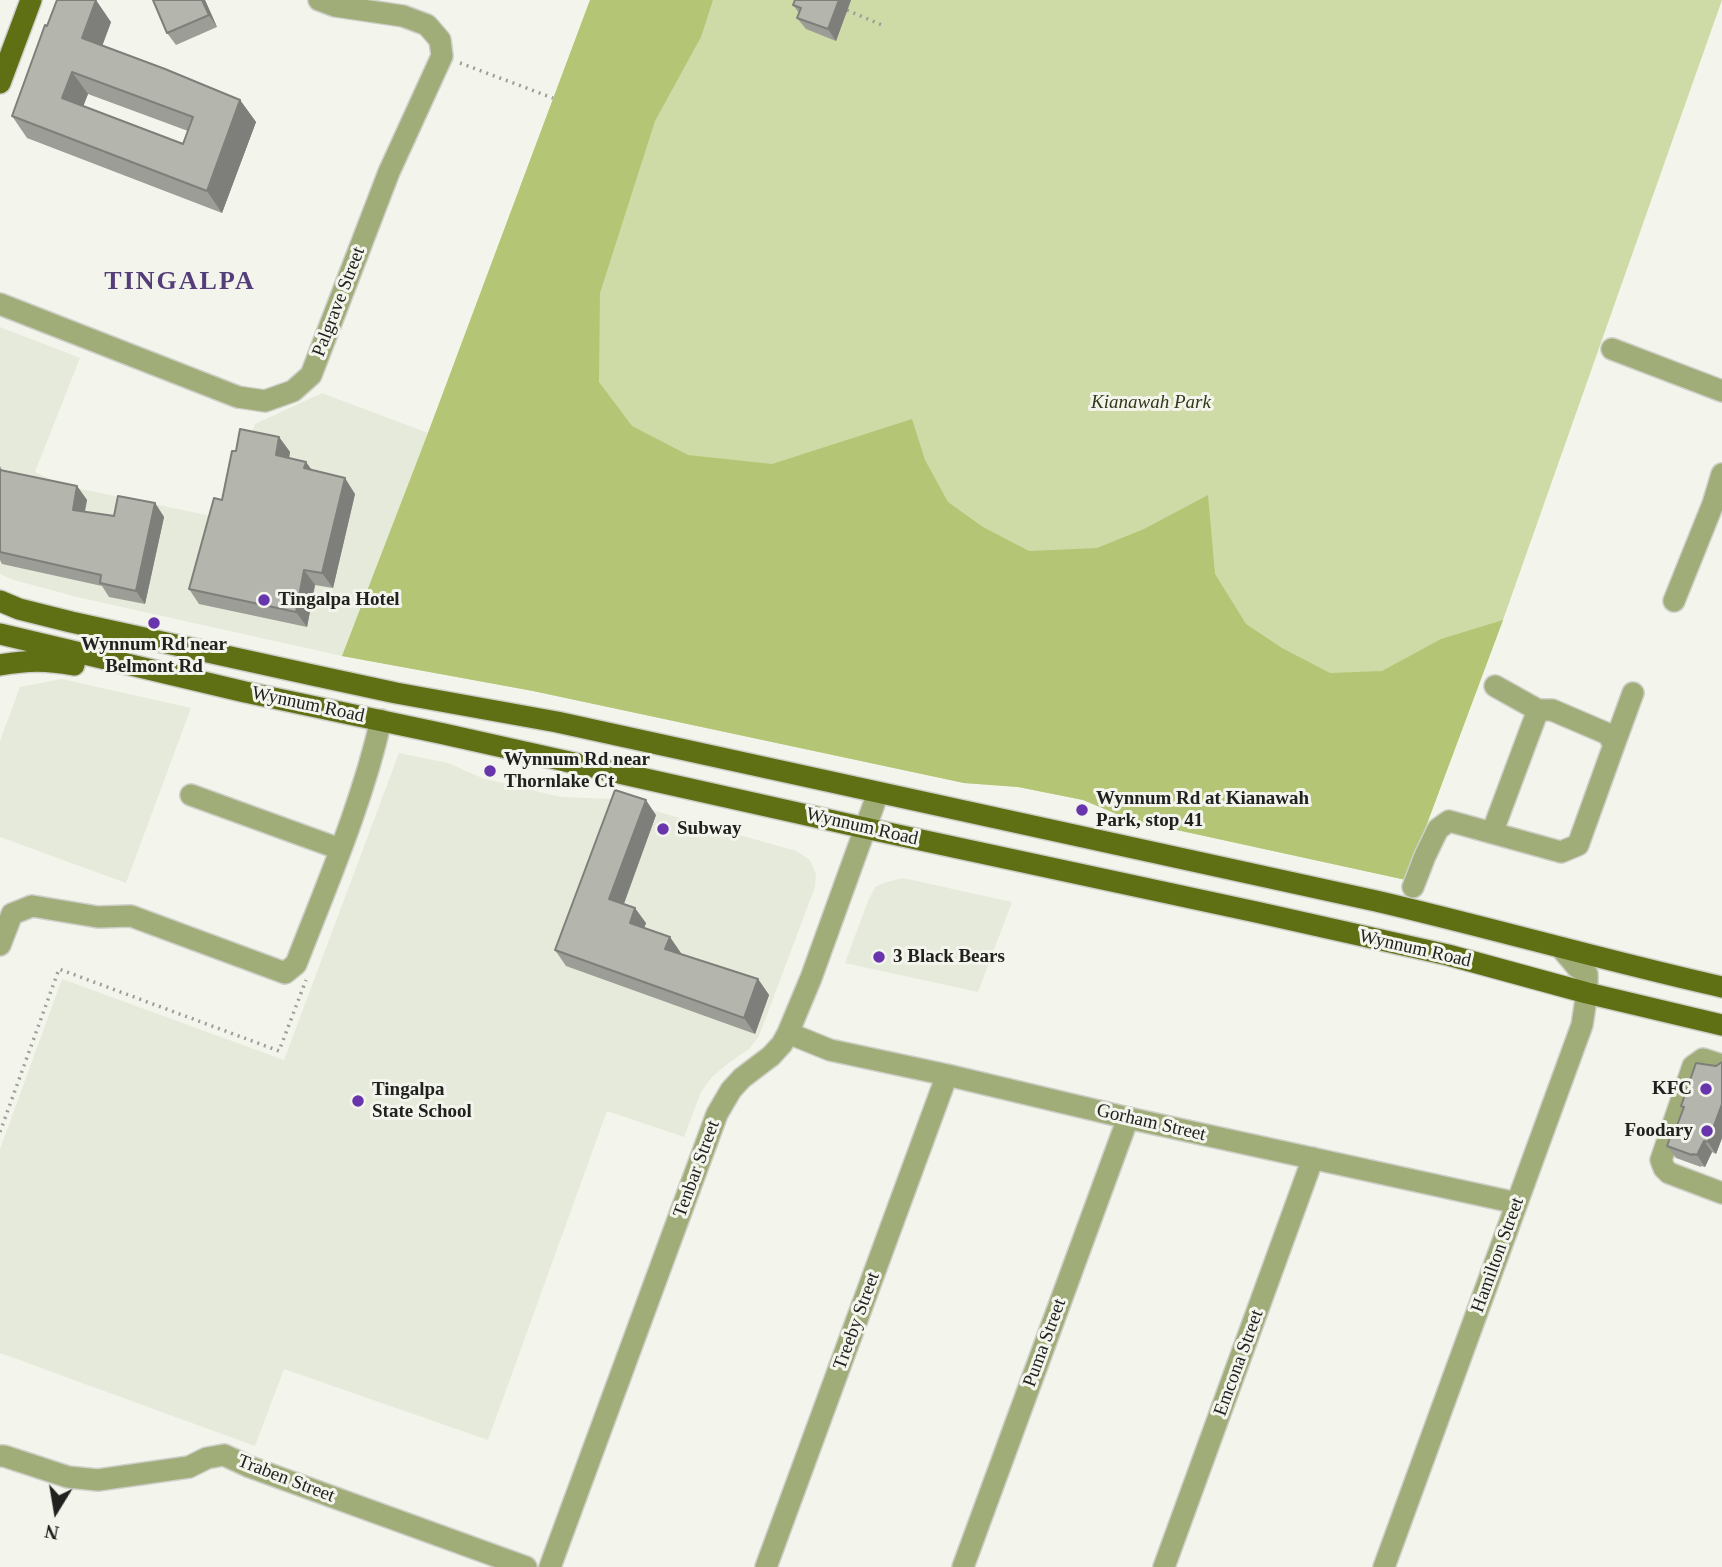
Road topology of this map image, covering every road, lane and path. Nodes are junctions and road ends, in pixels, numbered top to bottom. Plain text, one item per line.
1 (31, 0) edge
2 (319, 0) edge
3 (848, 10) dead end
4 (884, 26) dead end
5 (442, 57) junction
6 (0, 83) edge
7 (553, 98) dead end
8 (0, 304) edge
9 (1612, 349) dead end
10 (1722, 391) edge
11 (1722, 474) edge
12 (1722, 503) edge
13 (0, 601) edge
14 (0, 634) edge
15 (0, 665) edge
16 (177, 677) junction
17 (1496, 686) dead end
18 (1633, 693) dead end
19 (1538, 710) junction
20 (382, 720) junction
21 (1614, 745) junction
22 (878, 793) junction
23 (191, 795) dead end
24 (865, 828) junction
25 (1492, 833) junction
26 (344, 839) junction
27 (1238, 872) junction
28 (1413, 887) dead end
29 (1256, 912) junction
30 (0, 945) edge
31 (1561, 948) junction
32 (59, 969) dead end
33 (1722, 987) edge
34 (1587, 993) junction
35 (1722, 1025) edge
36 (789, 1033) junction
37 (1722, 1065) edge
38 (947, 1075) junction
39 (1128, 1118) junction
40 (0, 1132) edge
41 (1313, 1158) junction
42 (1722, 1194) edge
43 (1517, 1203) junction
44 (0, 1456) edge
45 (526, 1567) edge
46 (550, 1567) edge
47 (766, 1567) edge
48 (963, 1567) edge
49 (1164, 1567) edge
50 (1384, 1567) edge

1 - 6 main road
2 - 5 street
3 - 4 path
5 - 7 path
5 - 8 street, Palgrave Street
9 - 10 street
11 - 12 street
13 - 22 main road, Wynnum Road
14 - 16 main road, Wynnum Road
15 - 16 main road
16 - 20 main road, Wynnum Road
17 - 19 street
18 - 21 street
19 - 21 street
19 - 25 street
20 - 24 main road, Wynnum Road
20 - 26 street
21 - 25 street
22 - 24 street, Tenbar Street
22 - 27 main road, Wynnum Road
23 - 26 street
24 - 29 main road, Wynnum Road
24 - 36 street, Tenbar Street
25 - 28 street
26 - 30 street
27 - 29 main road
27 - 31 main road, Wynnum Road
29 - 34 main road, Wynnum Road
31 - 33 main road, Wynnum Road
31 - 34 street
32 - 40 path
34 - 35 main road, Wynnum Road
34 - 43 street, Hamilton Street
36 - 38 street, Gorham Street
36 - 46 street, Tenbar Street
37 - 42 street
38 - 39 street, Gorham Street
38 - 47 street, Treeby Street
39 - 41 street, Gorham Street
39 - 48 street, Puma Street
41 - 43 street, Gorham Street
41 - 49 street, Emcona Street
43 - 50 street, Hamilton Street
44 - 45 street, Traben Street

